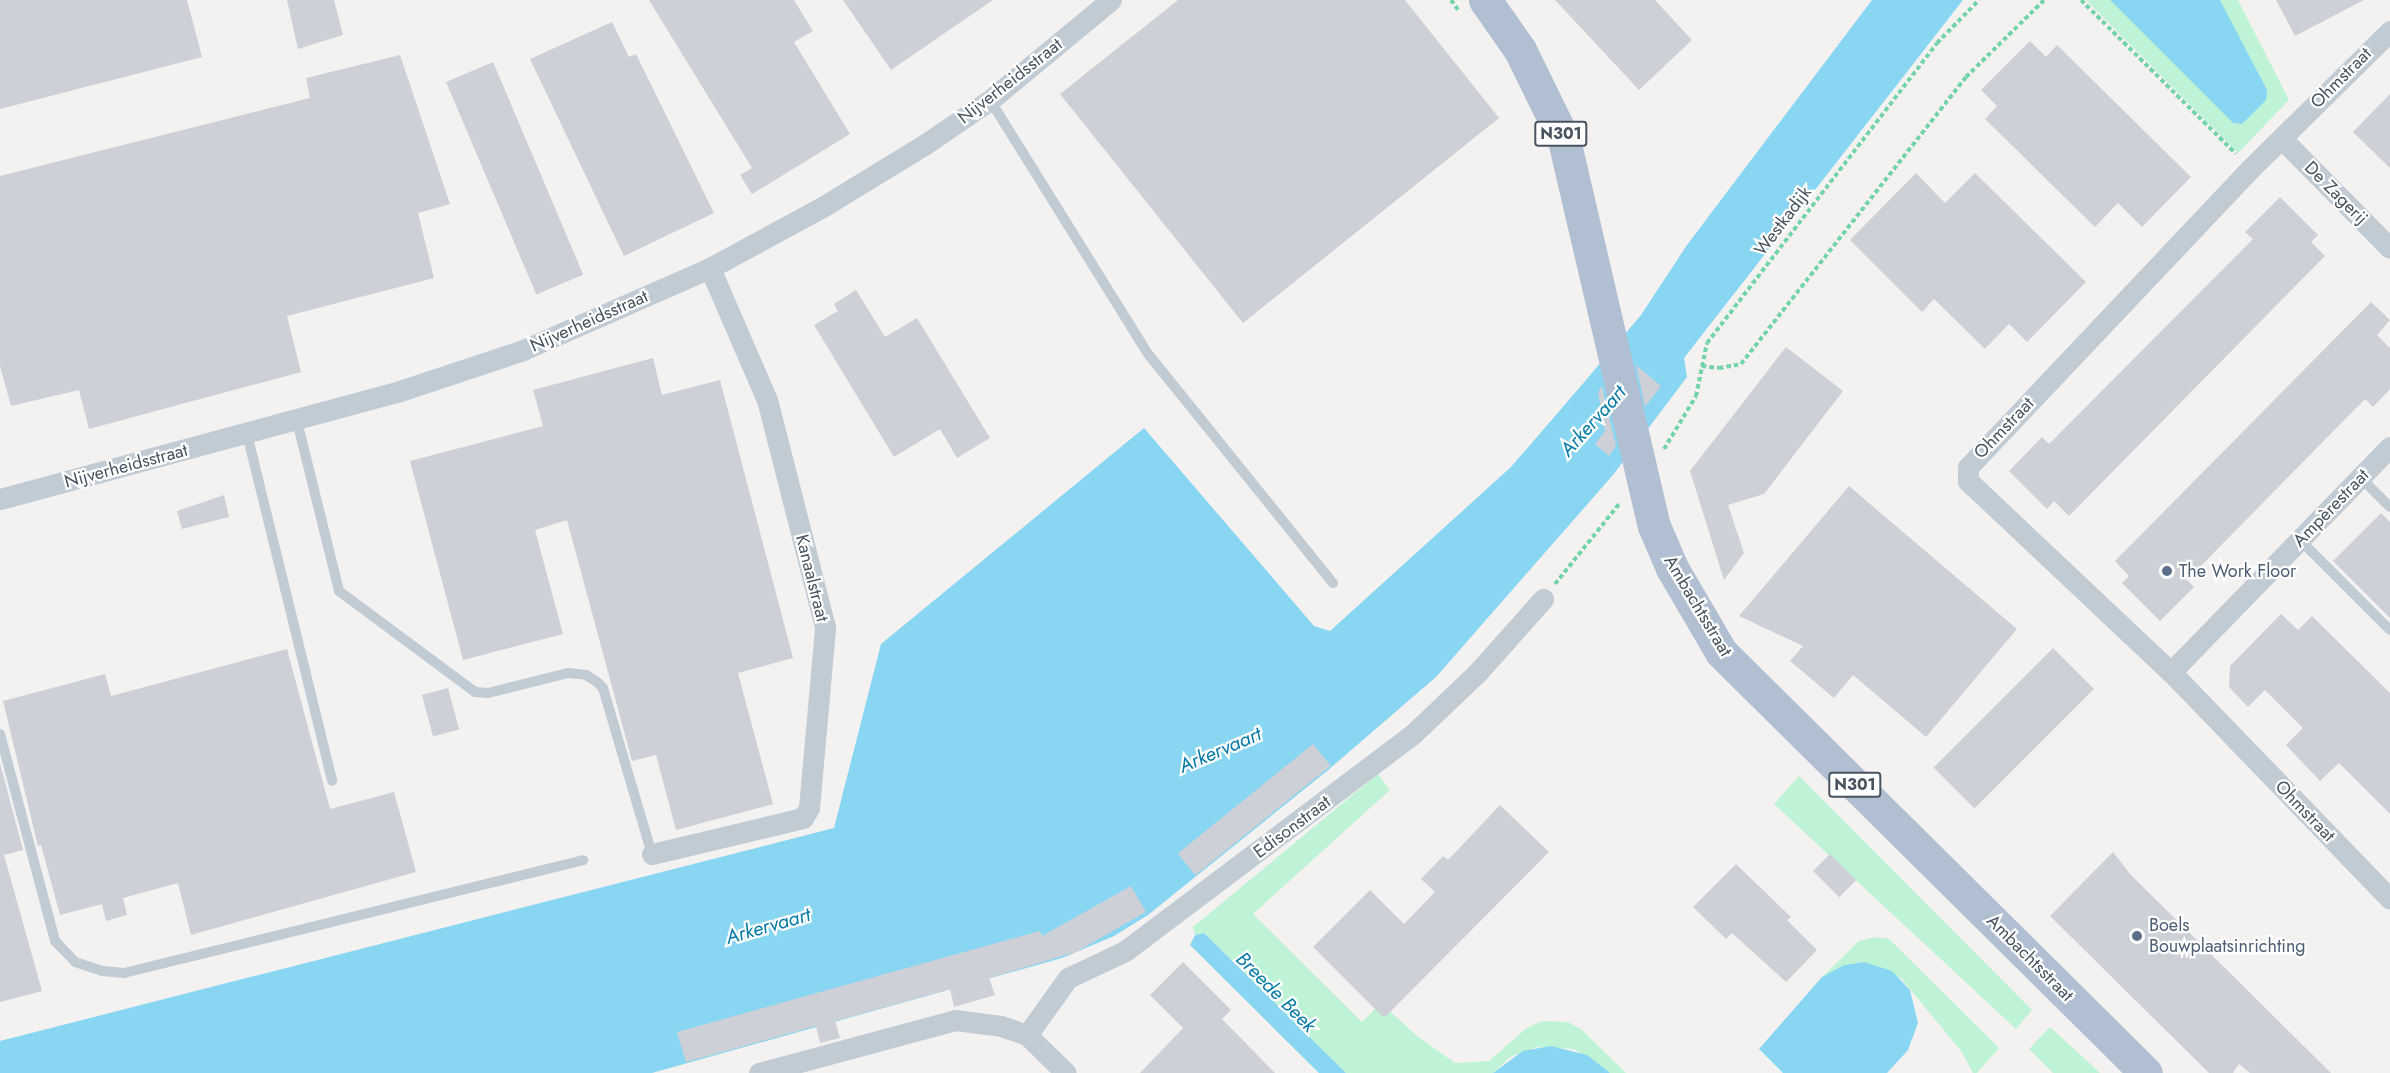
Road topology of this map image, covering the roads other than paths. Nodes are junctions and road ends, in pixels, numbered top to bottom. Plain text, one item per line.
1 (1112, 0) edge
2 (1474, 9) edge
3 (2390, 31) edge
4 (990, 100) junction
5 (2282, 139) junction
6 (2390, 248) edge
7 (710, 268) junction
8 (297, 421) junction
9 (247, 434) junction
10 (2390, 447) edge
11 (2361, 478) junction
12 (0, 499) edge
13 (2390, 507) edge
14 (2300, 540) junction
15 (1332, 583) dead end
16 (1543, 599) road end
17 (2390, 630) edge
18 (2171, 672) junction
19 (0, 734) edge
20 (332, 781) dead end
21 (652, 854) joint
22 (583, 860) dead end
23 (2390, 899) edge
24 (1027, 1035) junction
25 (759, 1073) edge
26 (1066, 1073) edge
27 (2146, 1073) edge

1 - 4 street, Nijverheidsstraat
2 - 27 main road, Ambachtsstraat / N301
3 - 5 street, Ohmstraat
4 - 7 street, Nijverheidsstraat
4 - 15 lane
5 - 6 street, De Zagerij
5 - 18 street, Ohmstraat
7 - 8 street, Nijverheidsstraat
7 - 21 street, Kanaalstraat
8 - 9 street, Nijverheidsstraat
8 - 21 lane
9 - 12 street, Nijverheidsstraat
9 - 20 lane
10 - 11 street, Ampèrestraat
11 - 13 lane
11 - 14 street, Ampèrestraat
14 - 17 lane
14 - 18 street, Ampèrestraat
16 - 24 street, Edisonstraat
18 - 23 street, Ohmstraat
19 - 22 lane
24 - 25 street
24 - 26 street

